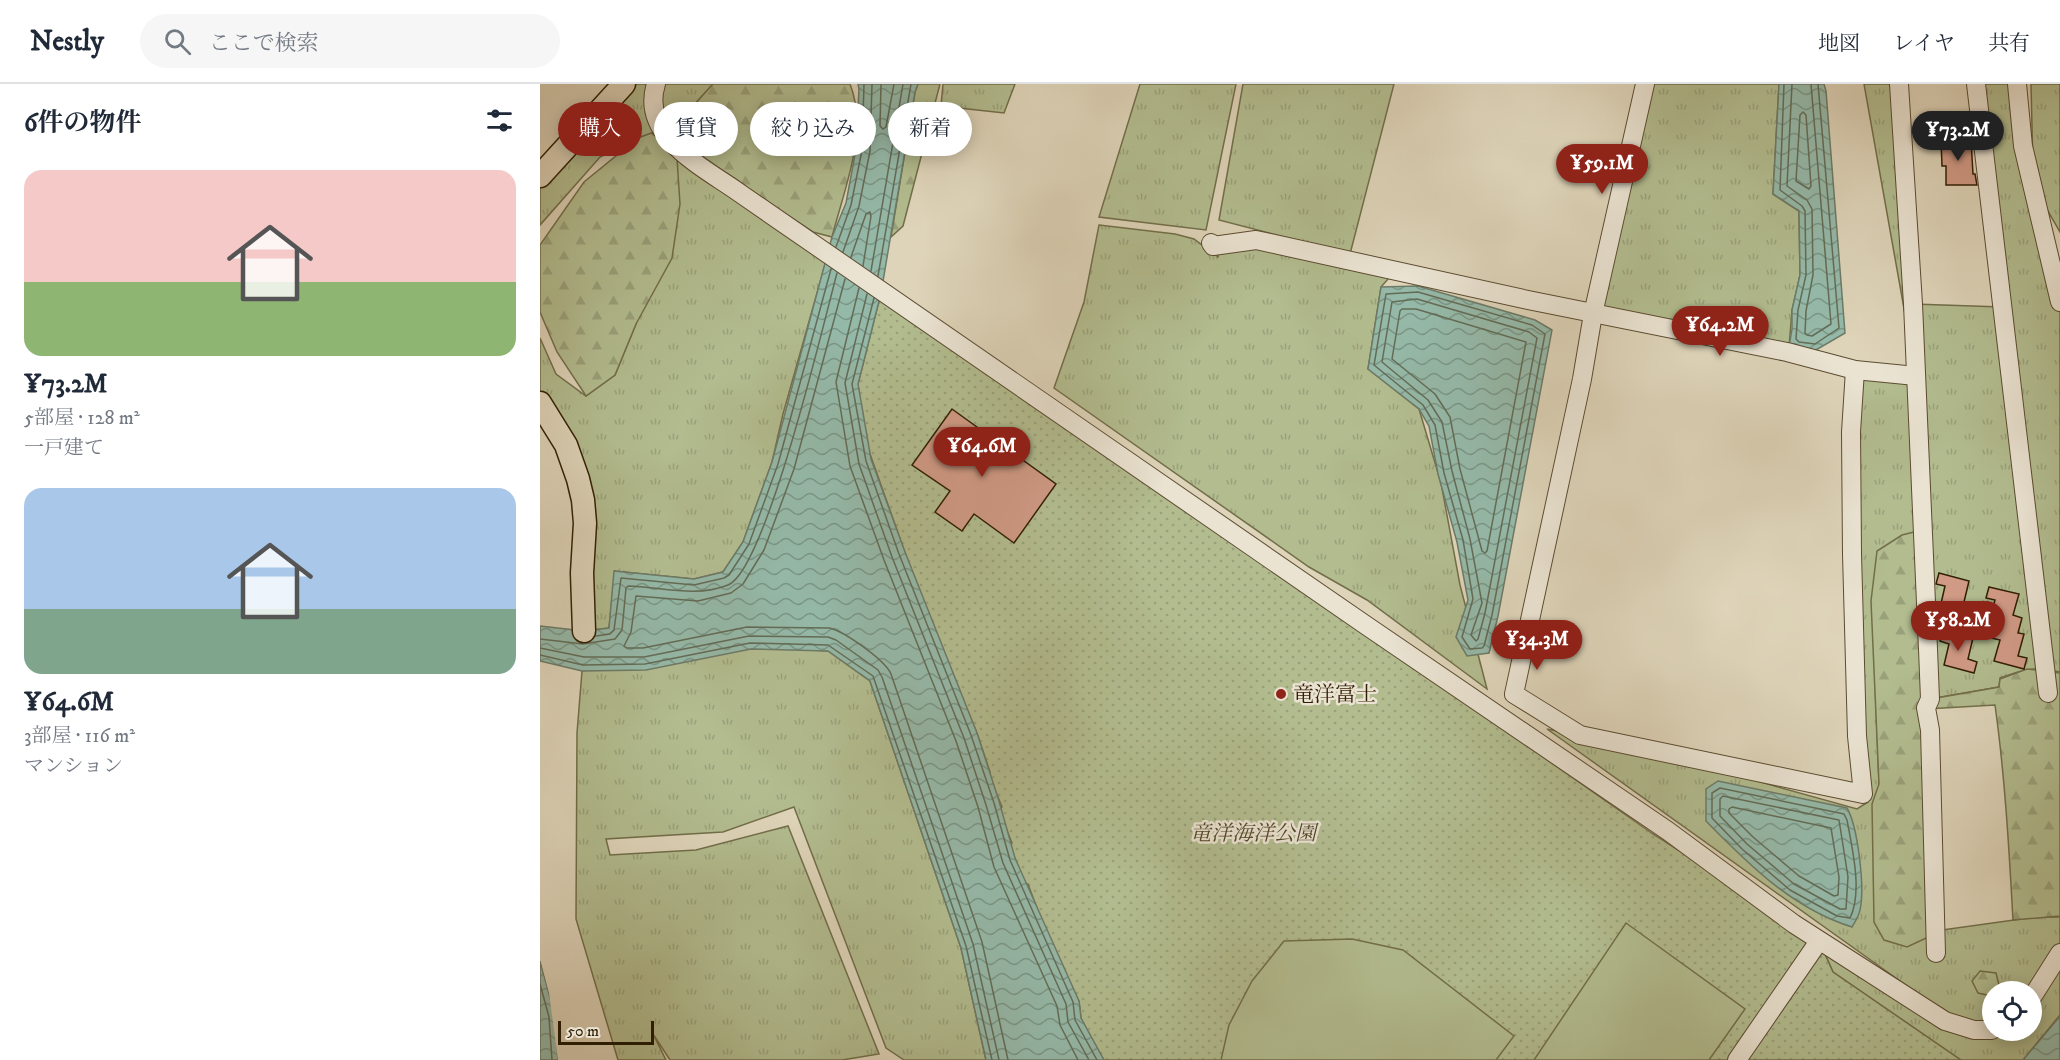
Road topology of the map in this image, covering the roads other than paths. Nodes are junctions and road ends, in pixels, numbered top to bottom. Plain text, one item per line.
1 (624, 84) edge
2 (656, 84) edge
3 (1645, 84) edge
4 (1899, 84) edge
5 (1976, 84) edge
6 (2017, 84) edge
7 (540, 176) edge
8 (1211, 243) dead end
9 (2060, 302) edge
10 (1593, 314) junction
11 (1855, 370) junction
12 (1916, 376) junction
13 (540, 403) edge
14 (584, 631) dead end
15 (2048, 693) dead end
16 (1819, 941) junction
17 (1936, 953) dead end
18 (2060, 953) edge
19 (2042, 982) edge
20 (1982, 1030) edge
21 (1737, 1060) edge

1 - 7 main road
2 - 16 street
3 - 10 street
4 - 12 street
5 - 15 street
6 - 9 street
8 - 10 street
10 - 11 street
10 - 11 street
11 - 12 street
12 - 17 street
13 - 14 main road
16 - 20 street
16 - 21 street
18 - 19 street

